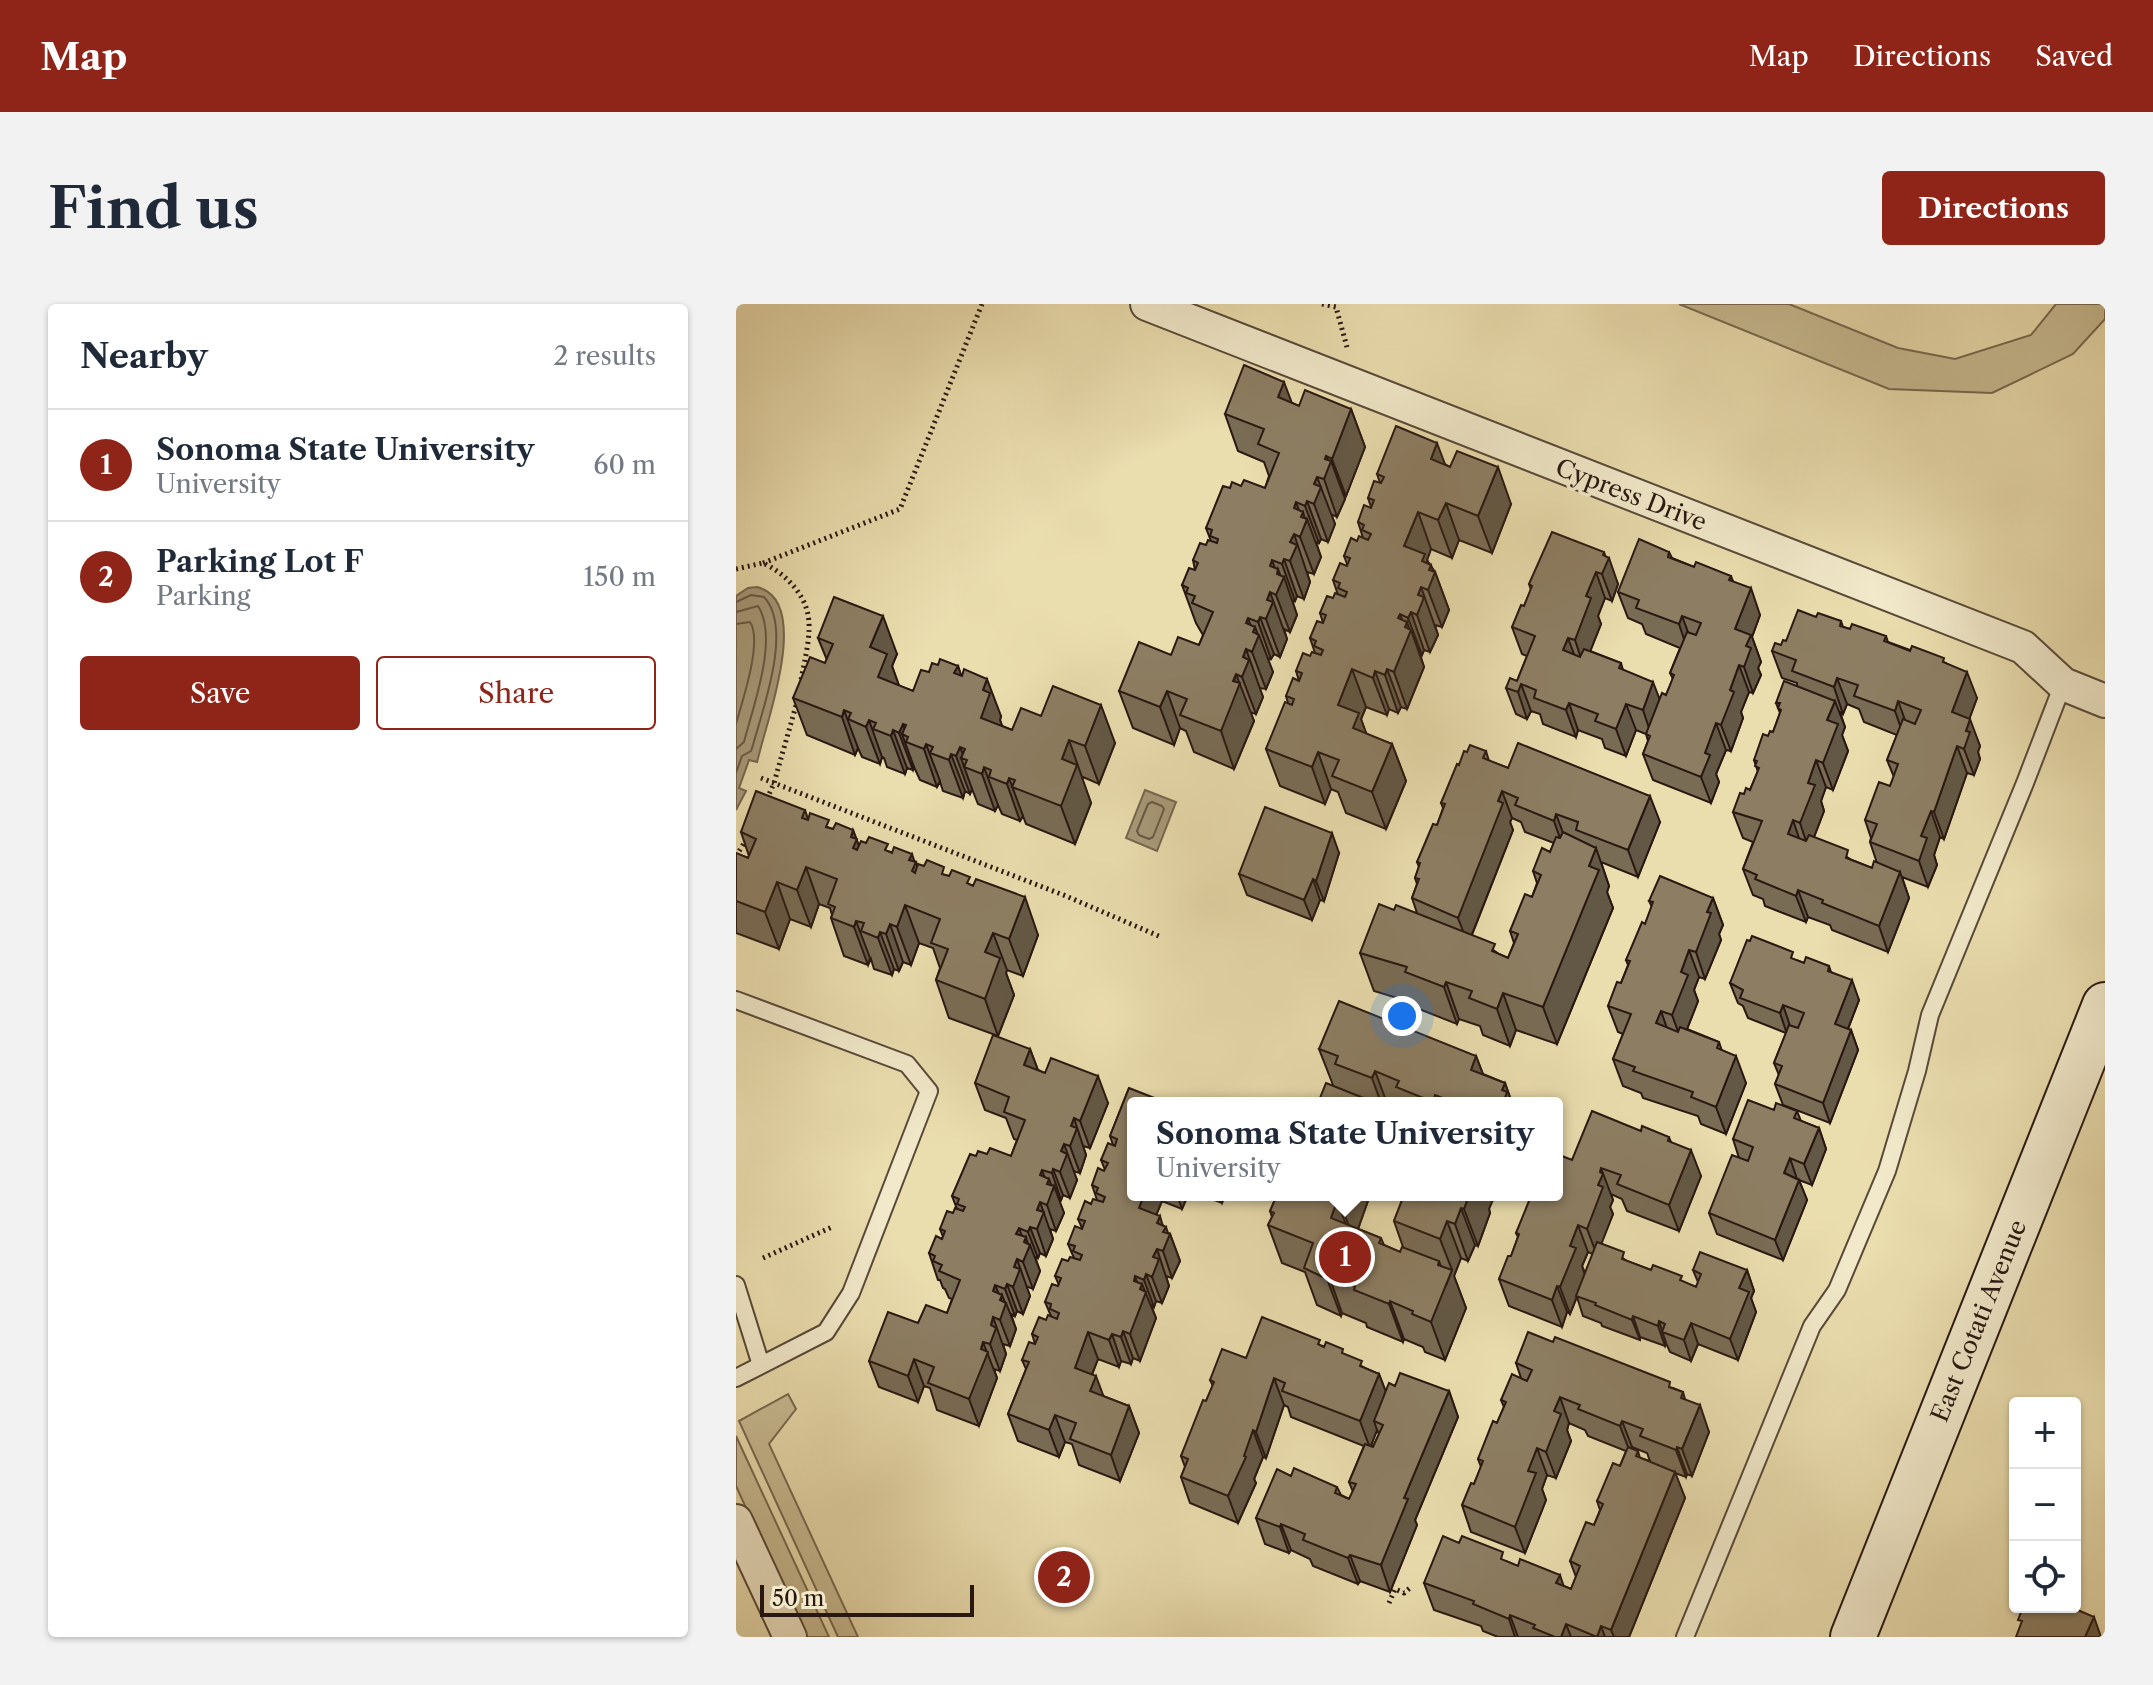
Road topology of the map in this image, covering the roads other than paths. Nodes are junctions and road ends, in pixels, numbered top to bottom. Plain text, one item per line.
1 (1147, 304) edge
2 (2063, 684) junction
3 (2105, 701) edge
4 (736, 1000) edge
5 (2105, 1005) edge
6 (736, 1285) edge
7 (761, 1365) junction
8 (736, 1378) edge
9 (736, 1521) edge
10 (790, 1637) edge
11 (1685, 1637) edge
12 (1853, 1637) edge

1 - 2 street, Cypress Drive
2 - 3 street, Cypress Drive
2 - 11 lane
4 - 7 lane
5 - 12 main road, East Cotati Avenue
6 - 7 lane
7 - 8 lane
9 - 10 street

